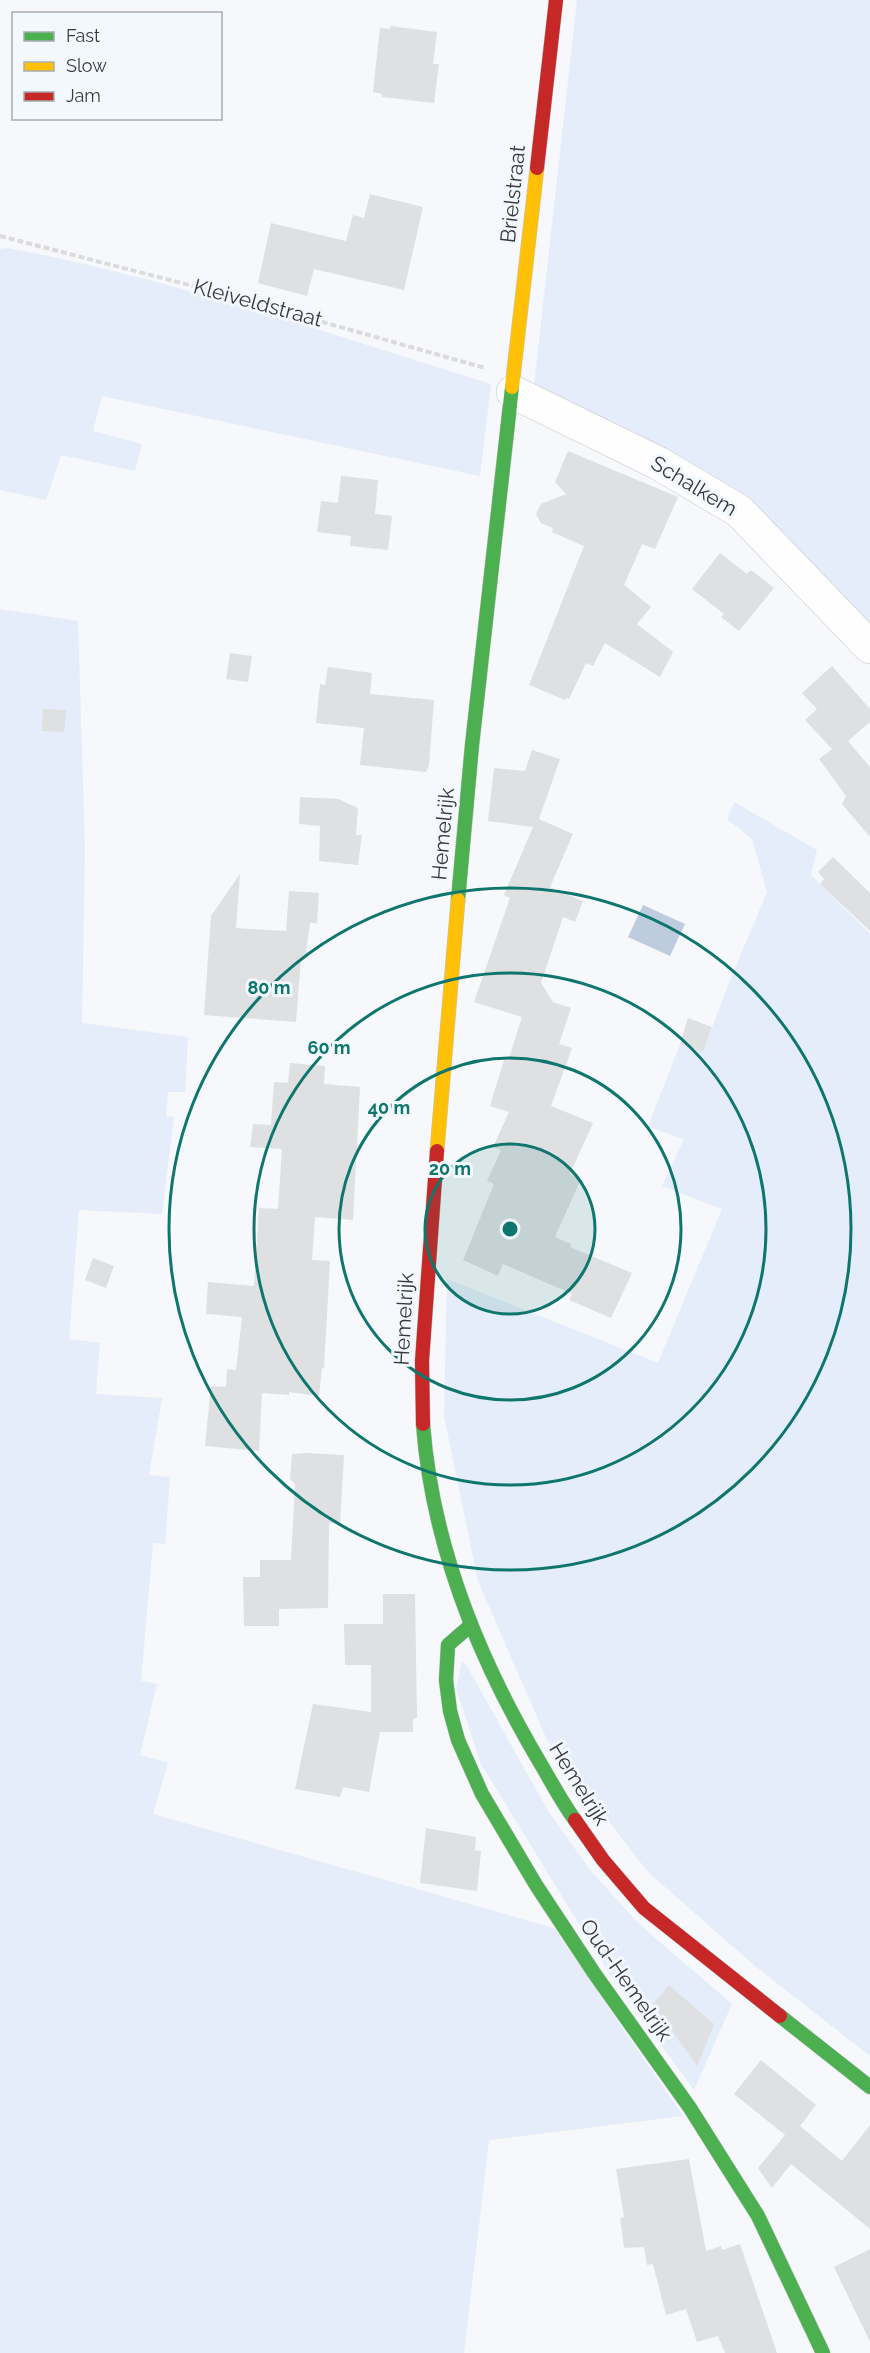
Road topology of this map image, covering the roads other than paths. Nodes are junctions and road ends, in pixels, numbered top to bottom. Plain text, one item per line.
1 (556, 0) edge
2 (514, 384) junction
3 (870, 647) edge
4 (471, 1625) junction
5 (870, 2087) edge
6 (823, 2353) edge

1 - 2 street, Brielstraat
2 - 3 street, Schalkem
2 - 4 street, Hemelrijk
4 - 5 street, Hemelrijk
4 - 6 street, Oud-Hemelrijk

